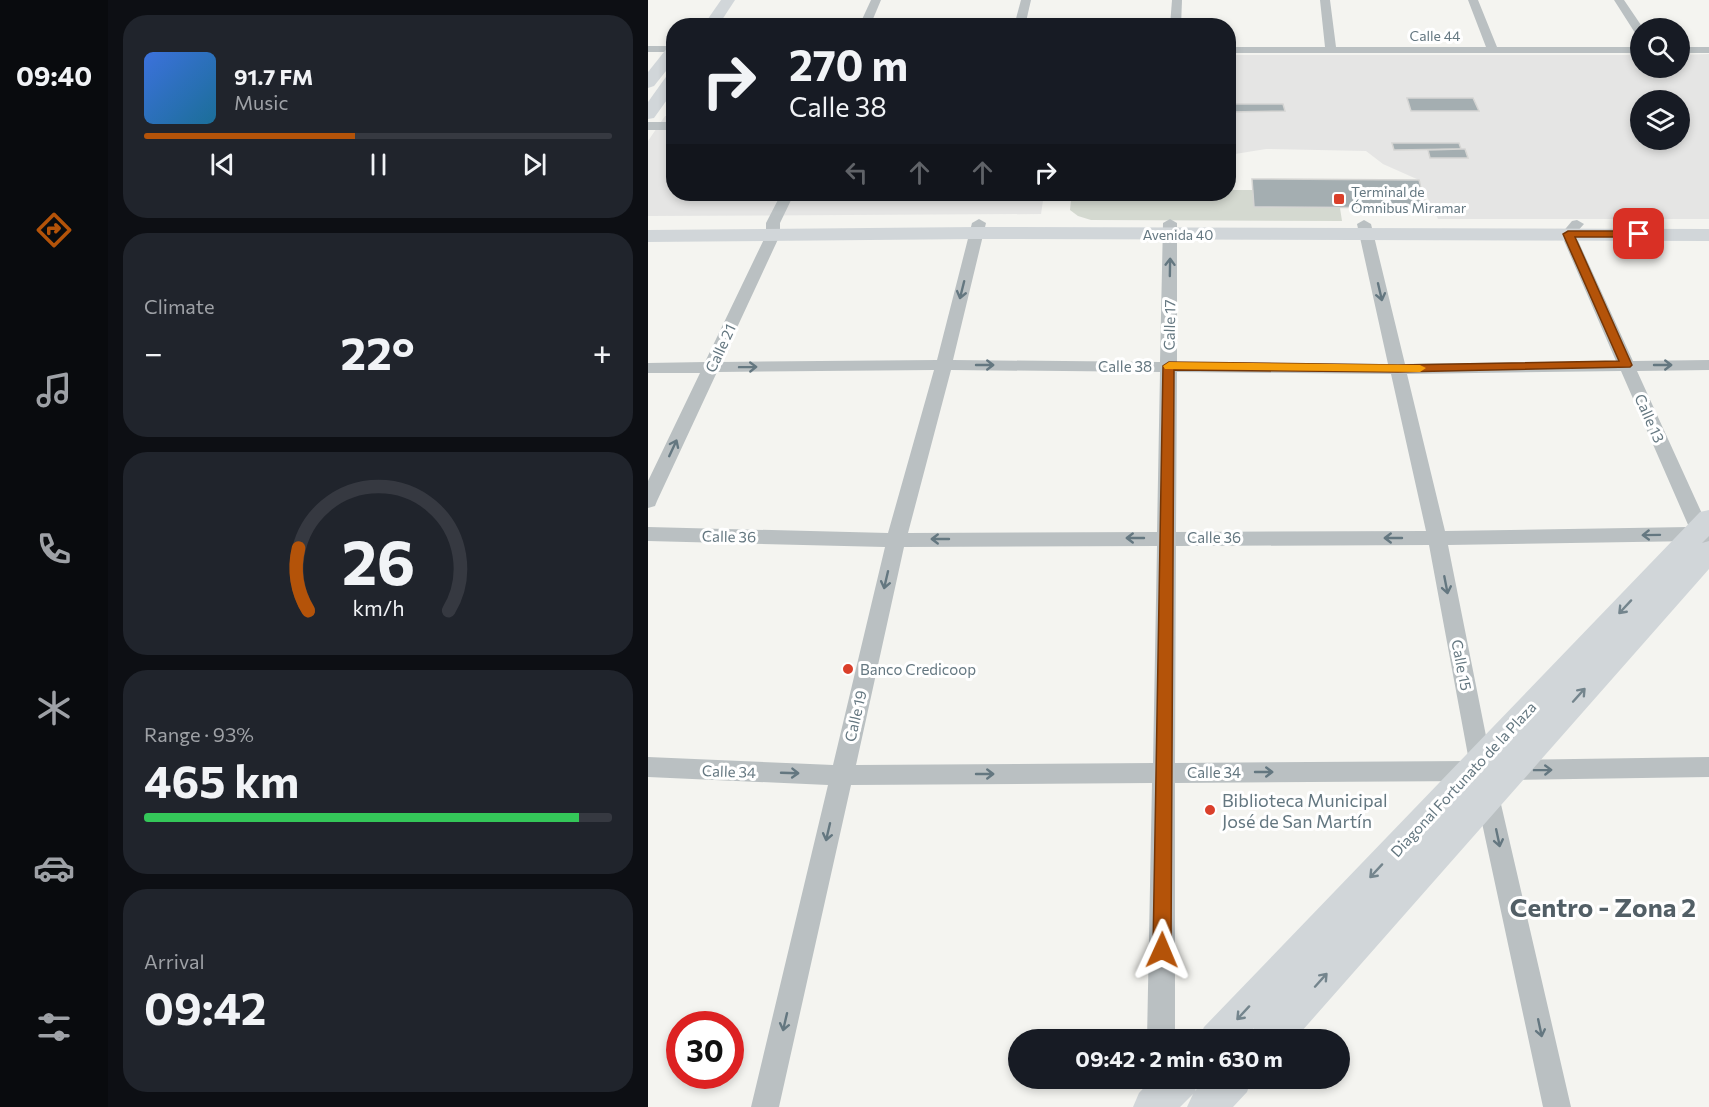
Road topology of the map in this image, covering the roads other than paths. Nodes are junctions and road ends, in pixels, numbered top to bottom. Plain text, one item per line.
1 (728, 0) edge
2 (876, 0) edge
3 (1026, 0) edge
4 (1176, 0) edge
5 (1324, 0) edge
6 (1473, 0) edge
7 (1619, 0) edge
8 (716, 18) edge
9 (868, 18) edge
10 (1021, 18) edge
11 (1175, 18) edge
12 (1631, 18) edge
13 (648, 49) edge
14 (666, 49) edge
15 (1236, 50) edge
16 (1331, 50) junction
17 (1493, 50) junction
18 (1630, 50) edge
19 (1690, 50) edge
20 (1709, 50) edge
21 (666, 60) edge
22 (648, 84) edge
23 (666, 88) edge
24 (648, 114) edge
25 (648, 126) edge
26 (666, 126) edge
27 (784, 201) edge
28 (648, 223) edge
29 (1709, 224) edge
30 (977, 228) junction
31 (773, 229) junction
32 (1170, 229) junction
33 (1573, 229) junction
34 (1366, 230) junction
35 (1709, 234) edge
36 (648, 236) edge
37 (944, 365) junction
38 (1626, 365) junction
39 (1709, 365) edge
40 (1169, 366) junction
41 (648, 368) edge
42 (711, 368) junction
43 (1398, 369) junction
44 (648, 501) edge
45 (648, 534) edge
46 (1704, 536) edge
47 (1166, 537) junction
48 (1437, 538) junction
49 (896, 540) junction
50 (648, 767) edge
51 (1709, 767) edge
52 (1164, 772) junction
53 (1486, 774) junction
54 (841, 775) junction
55 (1161, 1029) edge
56 (1228, 1029) edge
57 (1277, 1029) edge
58 (1223, 1089) edge
59 (765, 1107) edge
60 (1207, 1107) edge
61 (1557, 1107) edge

1 - 8 main road
2 - 9 street
3 - 10 street
4 - 11 street
5 - 16 street
6 - 17 street
7 - 12 street
13 - 14 street
15 - 16 street, Calle 44
16 - 17 street, Calle 44
17 - 18 street, Calle 44
19 - 20 street
21 - 22 main road
23 - 24 main road
25 - 26 street
27 - 31 street, Calle 21
28 - 31 main road, Avenida 40
29 - 33 main road, Avenida 40
30 - 31 main road, Avenida 40
30 - 32 main road, Avenida 40
30 -> 37 street, Calle 19
31 - 36 main road, Avenida 40
31 - 42 street, Calle 21
32 - 34 main road, Avenida 40
40 -> 32 street, Calle 17
33 - 34 main road, Avenida 40
33 - 35 main road, Avenida 40
33 - 38 street, Calle 13
34 -> 43 street, Calle 15
37 -> 40 street, Calle 38
42 -> 37 street, Calle 38
37 - 49 street, Calle 19
38 -> 39 street, Calle 38
38 - 43 street, Calle 38
38 - 46 street, Calle 13
40 - 43 street, Calle 38
40 - 47 street, Calle 17
41 - 42 street, Calle 38
44 -> 42 street, Calle 21
43 - 48 street, Calle 15
45 - 49 street, Calle 36
46 -> 48 street, Calle 36
46 - 53 main road, Diagonal Fortunato de la Plaza
48 -> 47 street, Calle 36
47 -> 49 street, Calle 36
47 - 52 street, Calle 17
48 -> 53 street, Calle 15
49 -> 54 street, Calle 19
50 -> 54 street, Calle 34
53 -> 51 street, Calle 34
52 -> 53 street, Calle 34
54 -> 52 street, Calle 34
52 - 55 street, Calle 17
53 -> 56 main road, Diagonal Fortunato de la Plaza
57 -> 53 main road, Diagonal Fortunato de la Plaza
53 -> 61 street, Calle 15
54 -> 59 street, Calle 19
58 - 60 main road

